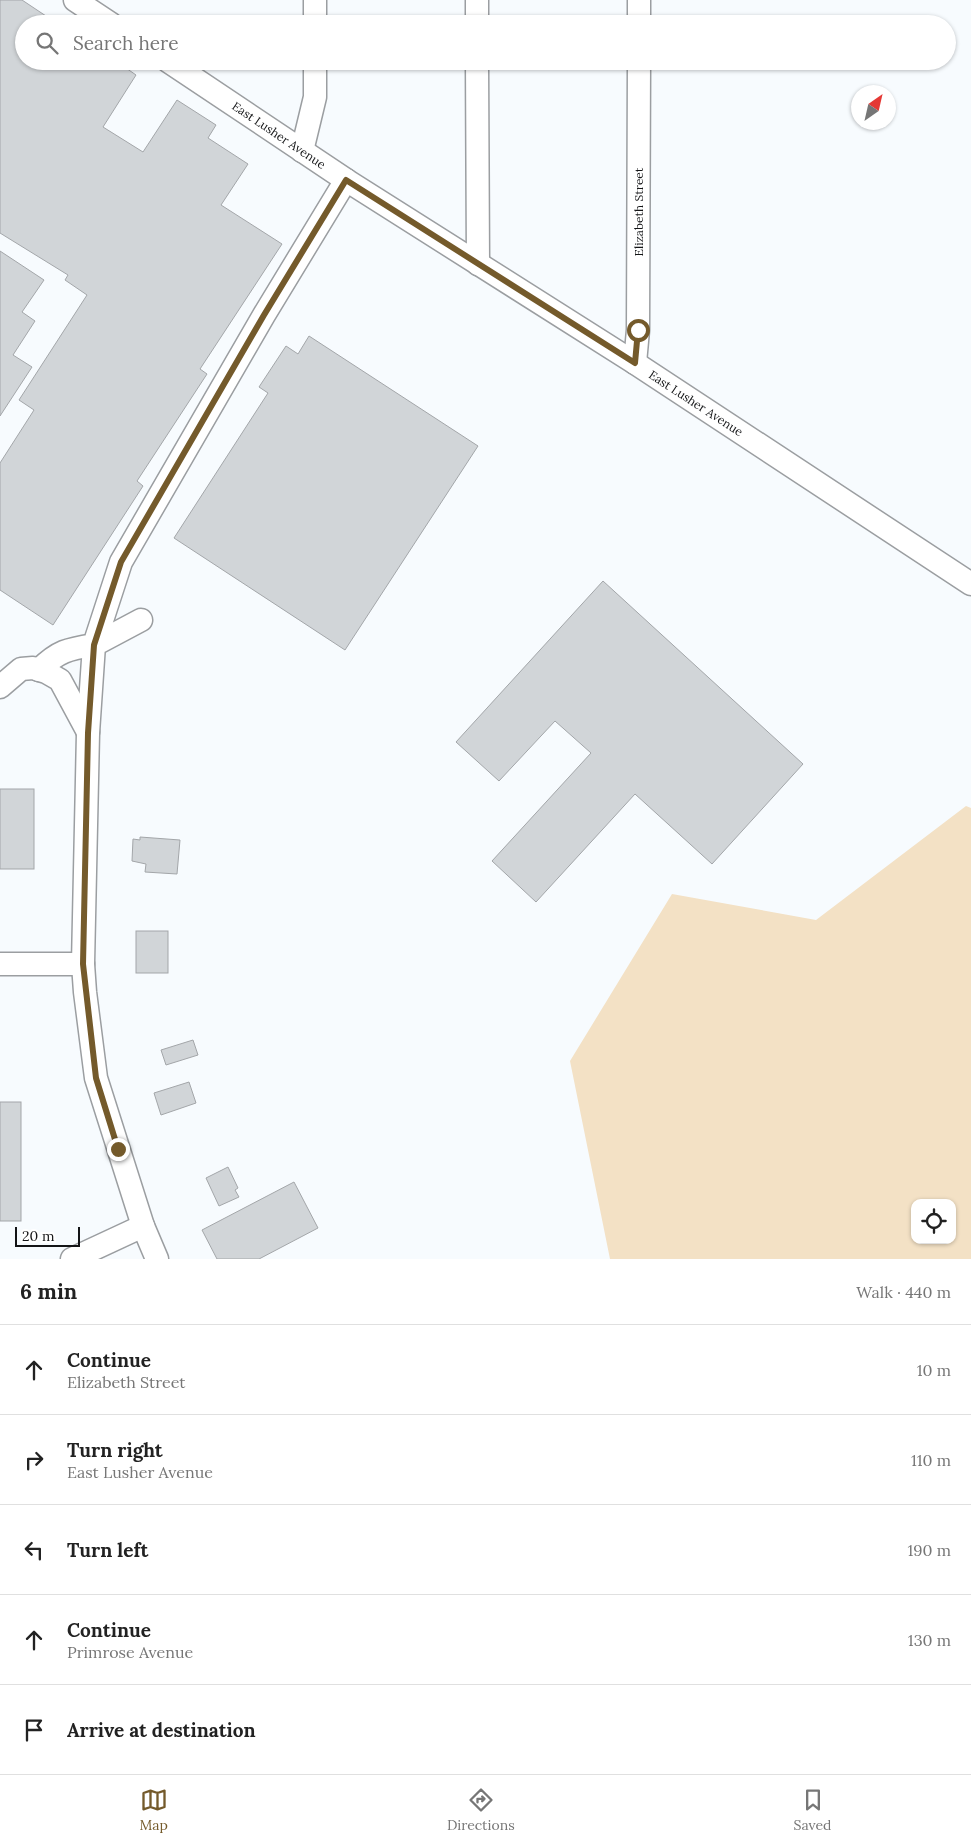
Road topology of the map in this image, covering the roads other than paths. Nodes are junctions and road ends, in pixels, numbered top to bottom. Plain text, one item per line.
1 (75, 0) edge
2 (315, 0) edge
3 (476, 0) edge
4 (639, 0) edge
5 (98, 15) edge
6 (315, 15) edge
7 (477, 15) edge
8 (639, 15) edge
9 (182, 70) edge
10 (315, 70) edge
11 (477, 70) edge
12 (639, 70) edge
13 (302, 150) junction
14 (346, 180) junction
15 (478, 264) junction
16 (635, 363) junction
17 (971, 584) edge
18 (141, 620) dead end
19 (94, 645) junction
20 (39, 670) junction
21 (0, 687) edge
22 (88, 733) junction
23 (0, 964) edge
24 (83, 964) junction
25 (143, 1226) junction
26 (72, 1259) edge
27 (157, 1259) edge

1 - 5 street
2 - 6 street
3 - 7 street
4 - 8 street
9 - 13 street, East Lusher Avenue
10 - 13 street
11 - 15 street
12 - 16 street, Elizabeth Street
13 - 14 street, East Lusher Avenue
14 - 15 street, East Lusher Avenue
14 - 19 street
15 - 16 street, East Lusher Avenue
16 - 17 street, East Lusher Avenue
18 - 19 street
19 - 20 street
19 - 22 street
20 - 21 street
20 - 22 street
22 - 24 street
23 - 24 street
24 - 25 street
25 - 26 street
25 - 27 street

